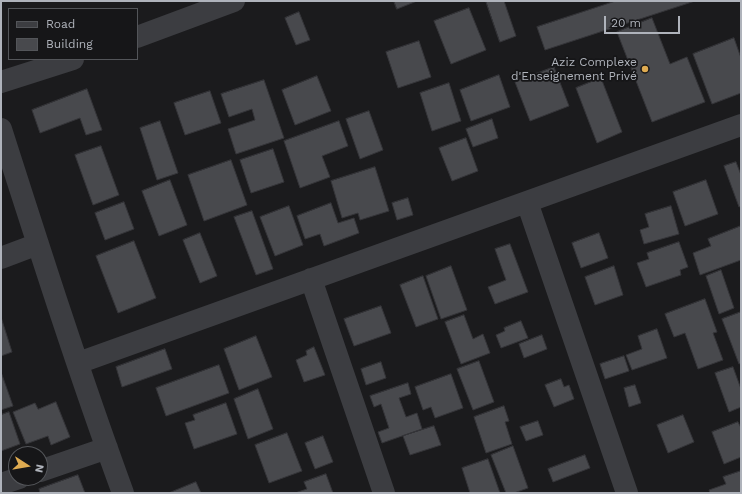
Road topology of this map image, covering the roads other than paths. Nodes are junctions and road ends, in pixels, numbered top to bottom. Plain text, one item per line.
1 (234, 1) edge
2 (138, 37) edge
3 (70, 60) edge
4 (1, 82) edge
5 (741, 125) edge
6 (1, 129) edge
7 (527, 202) junction
8 (38, 244) junction
9 (1, 258) edge
10 (311, 280) junction
11 (78, 363) junction
12 (107, 448) junction
13 (48, 468) edge
14 (123, 493) edge
15 (384, 493) edge
16 (627, 493) edge

1 - 2 street
3 - 4 street
5 - 7 street
6 - 8 street
7 - 10 street
7 - 16 street
8 - 9 street
8 - 11 street
10 - 11 street
10 - 15 street
11 - 12 street
12 - 13 street
12 - 14 street

